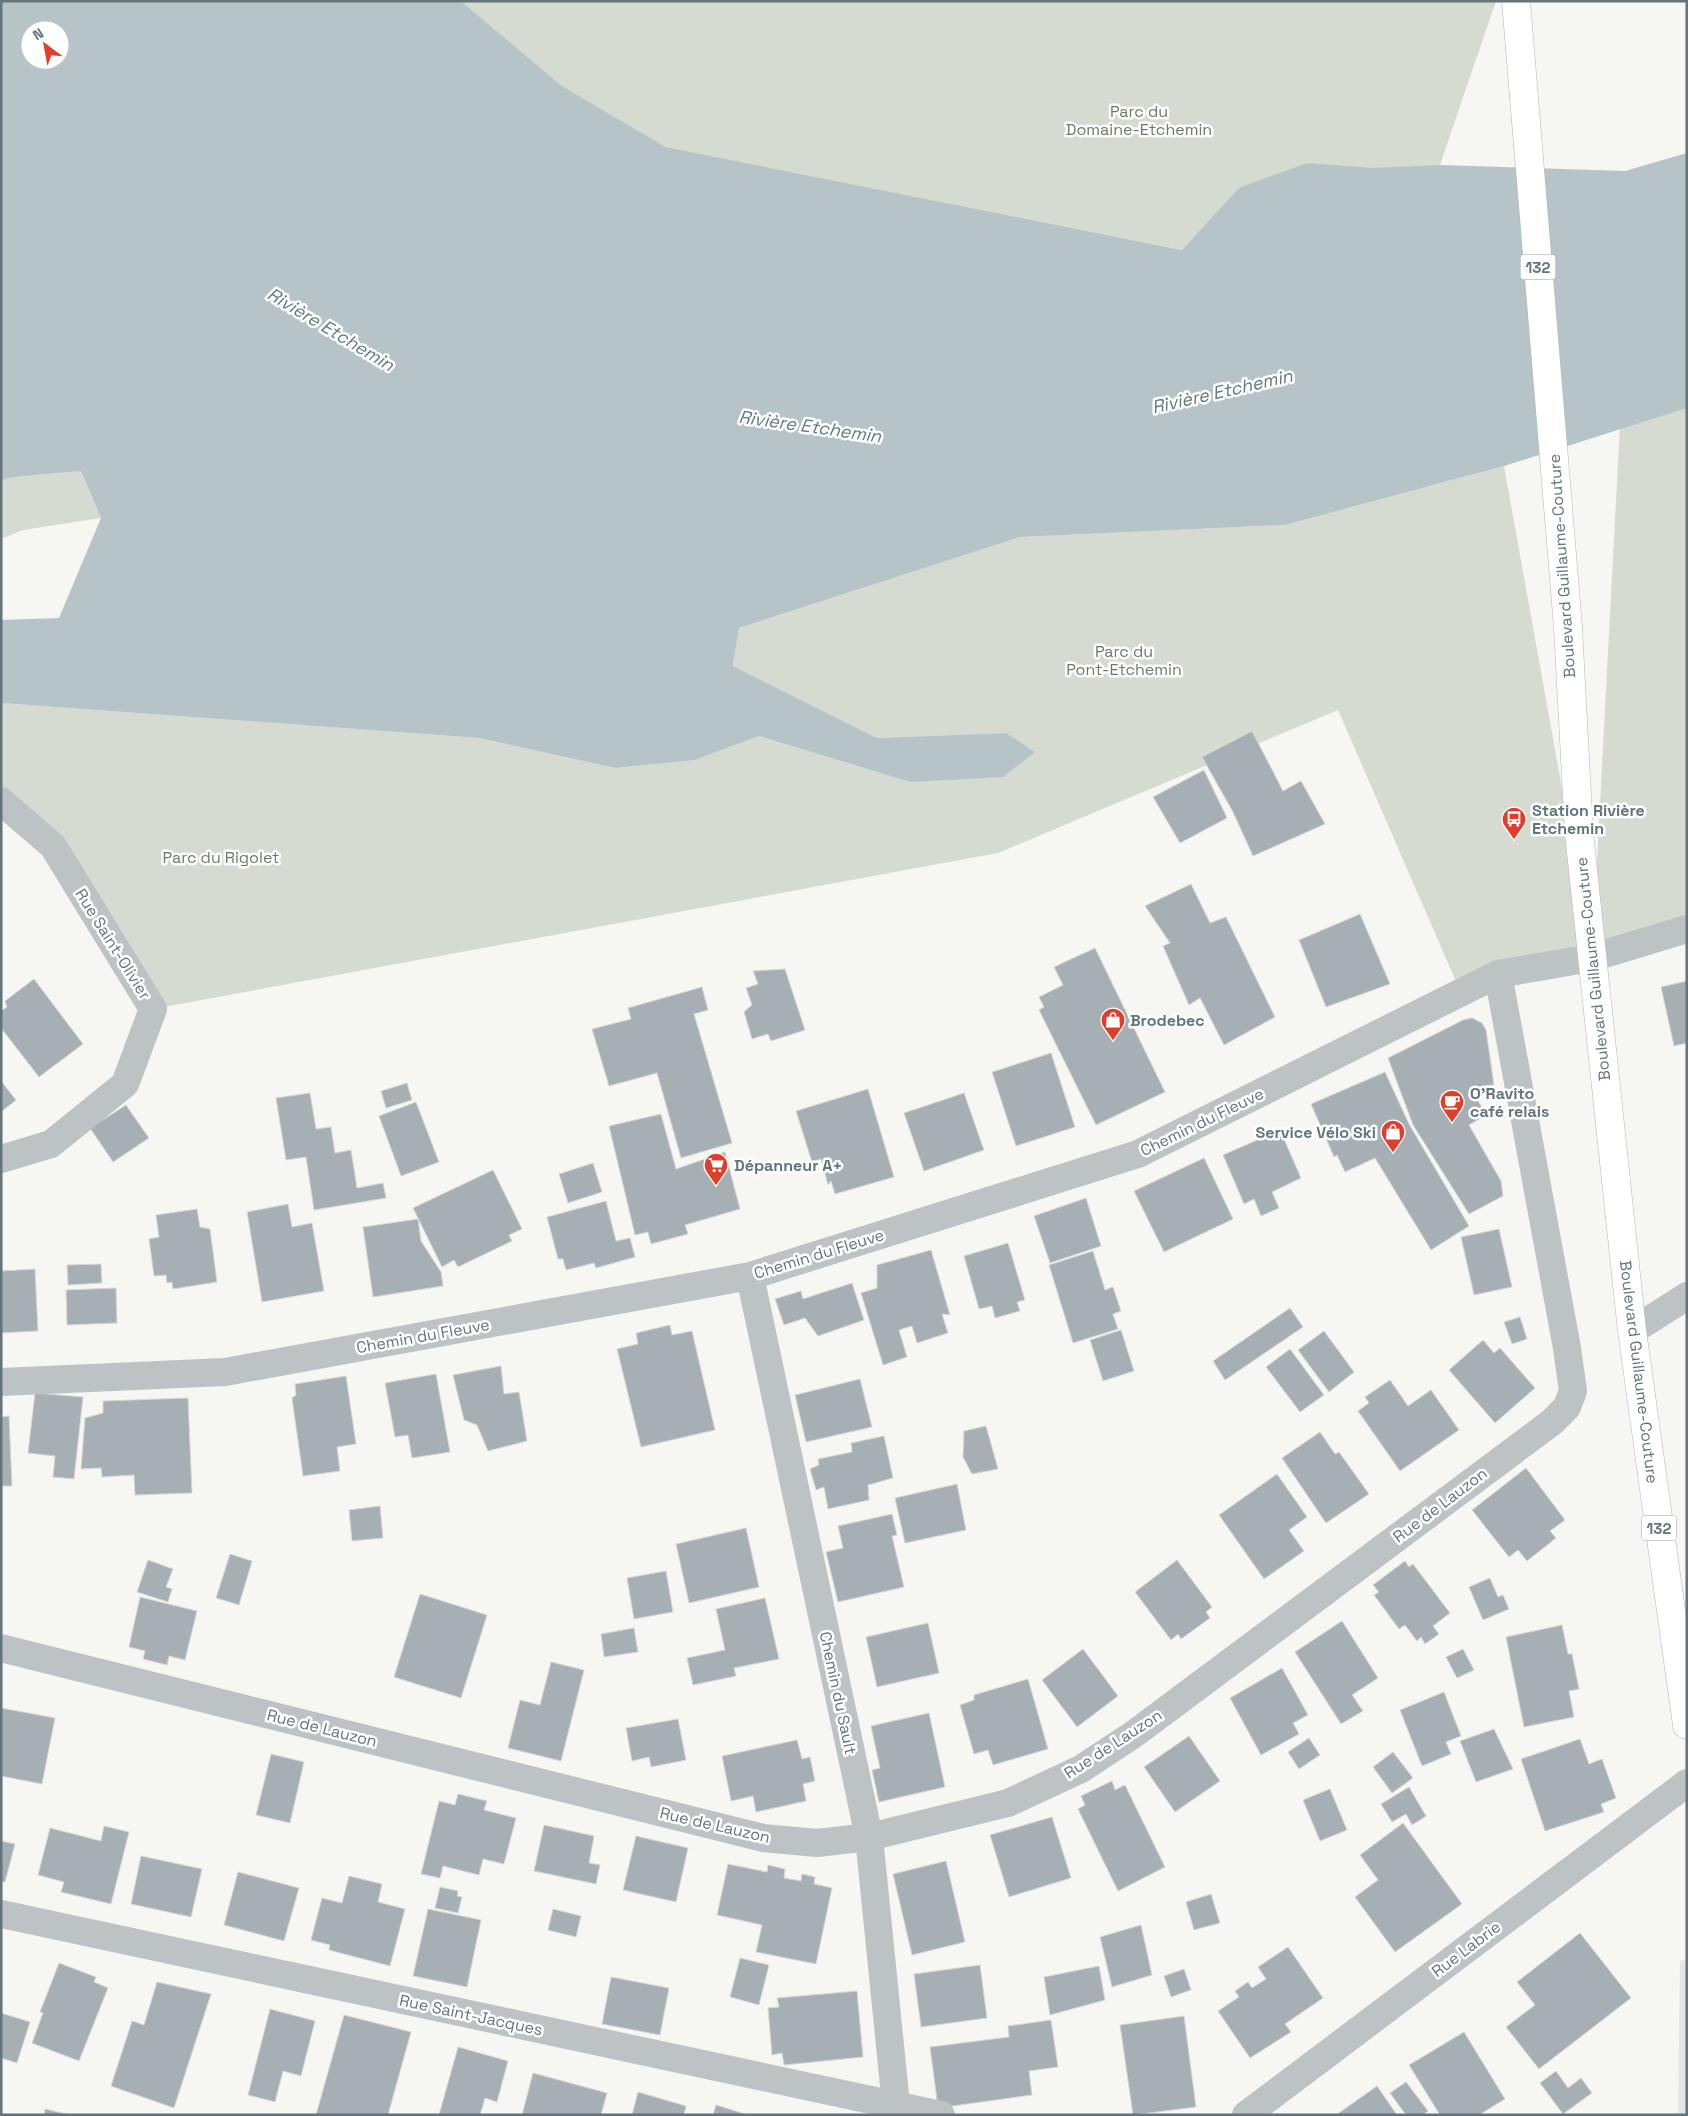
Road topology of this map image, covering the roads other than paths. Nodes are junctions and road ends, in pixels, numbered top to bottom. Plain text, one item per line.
1 (1516, 1) edge
2 (1, 801) edge
3 (1687, 930) edge
4 (1591, 958) junction
5 (1498, 974) junction
6 (1, 1159) edge
7 (750, 1276) junction
8 (1687, 1296) edge
9 (1632, 1331) junction
10 (1, 1382) edge
11 (1, 1648) edge
12 (1687, 1724) edge
13 (1687, 1782) edge
14 (869, 1838) junction
15 (1, 1914) edge
16 (894, 2110) edge
17 (940, 2115) edge
18 (1246, 2115) edge

1 - 4 main road, Boulevard Guillaume-Couture / 132
2 - 6 street, Rue Saint-Olivier
3 - 4 street, Chemin du Fleuve
4 - 5 street, Chemin du Fleuve
4 - 9 main road, Boulevard Guillaume-Couture / 132
5 - 7 street, Chemin du Fleuve
5 - 14 street, Rue de Lauzon
7 - 10 street, Chemin du Fleuve
7 - 14 street, Chemin du Sault
8 - 9 street
9 - 12 main road, Boulevard Guillaume-Couture / 132
11 - 14 street, Rue de Lauzon
13 - 18 street, Rue Labrie
14 - 16 street, Chemin du Sault
15 - 16 street, Rue Saint-Jacques
16 - 17 street, Rue Saint-Jacques

